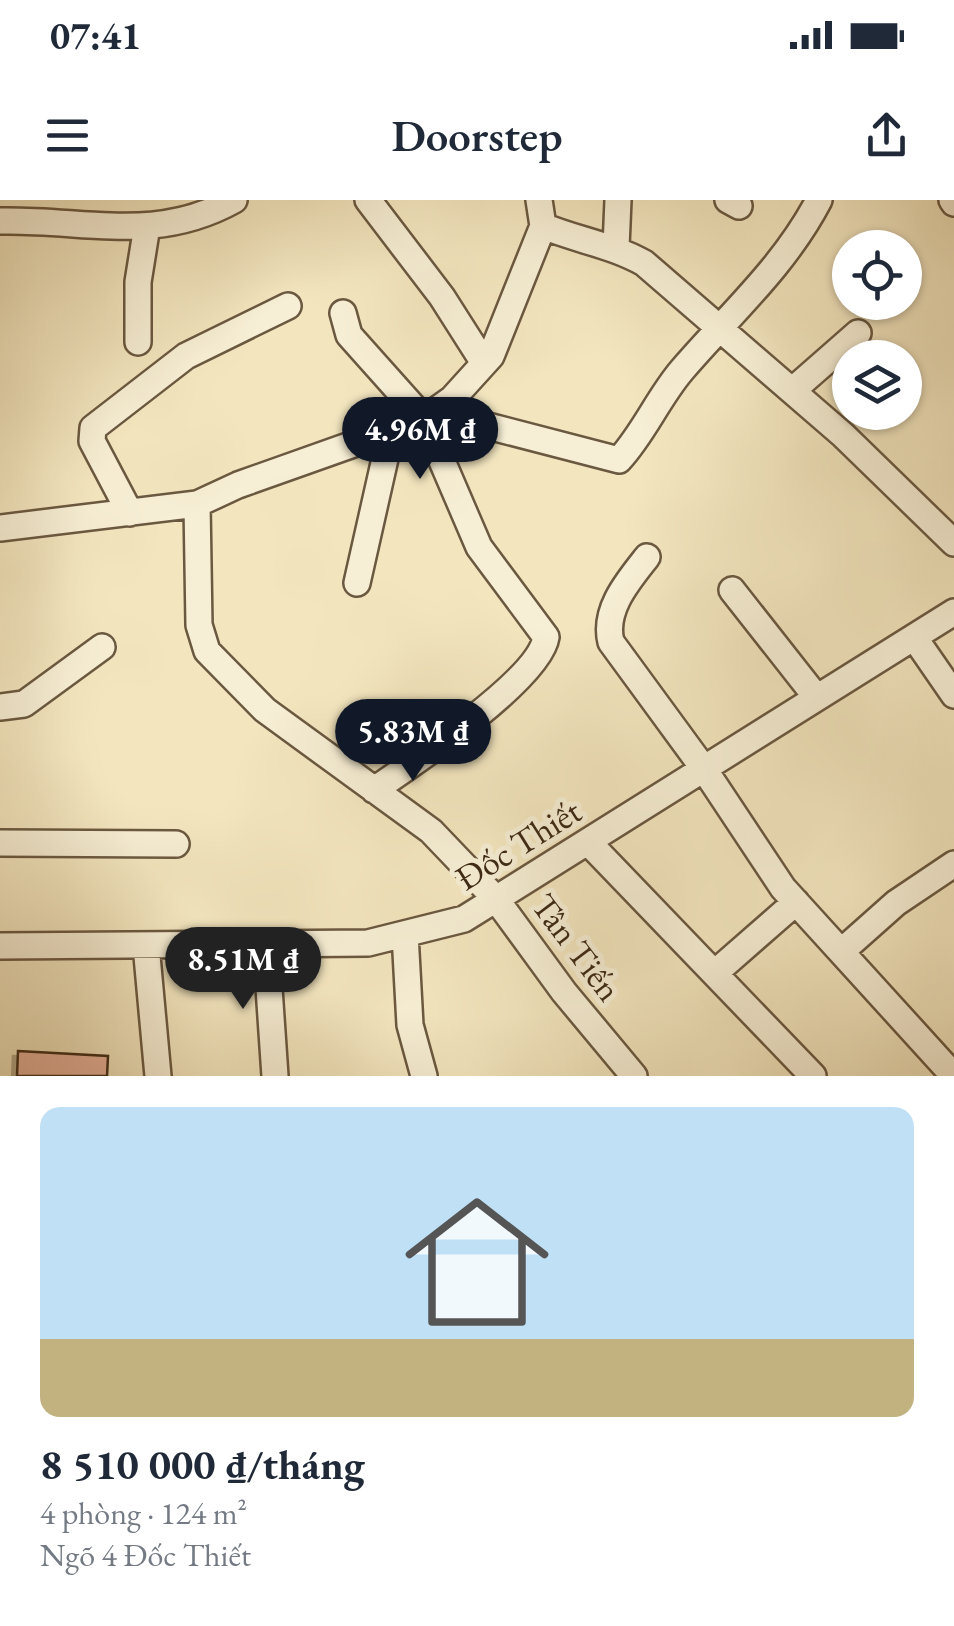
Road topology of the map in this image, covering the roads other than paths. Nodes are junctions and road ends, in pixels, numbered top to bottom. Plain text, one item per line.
1 (234, 200) edge
2 (368, 200) edge
3 (539, 200) edge
4 (618, 200) edge
5 (819, 200) edge
6 (103, 213) edge
7 (0, 221) edge
8 (148, 226) junction
9 (543, 226) junction
10 (616, 247) junction
11 (288, 306) dead end
12 (343, 313) dead end
13 (722, 326) junction
14 (858, 333) dead end
15 (138, 342) dead end
16 (484, 364) junction
17 (793, 390) junction
18 (429, 415) junction
19 (391, 432) junction
20 (197, 504) junction
21 (130, 513) junction
22 (0, 528) edge
23 (954, 543) edge
24 (647, 558) dead end
25 (357, 583) dead end
26 (732, 590) dead end
27 (954, 612) edge
28 (914, 637) junction
29 (102, 647) dead end
30 (954, 695) edge
31 (817, 698) junction
32 (0, 708) edge
33 (704, 769) junction
34 (374, 790) junction
35 (588, 842) junction
36 (0, 843) edge
37 (176, 844) dead end
38 (954, 864) edge
39 (496, 899) junction
40 (796, 902) junction
41 (404, 934) junction
42 (266, 944) junction
43 (146, 945) junction
44 (0, 946) edge
45 (842, 951) junction
46 (716, 972) junction
47 (951, 1068) edge
48 (158, 1076) edge
49 (275, 1076) edge
50 (424, 1076) edge
51 (634, 1076) edge
52 (813, 1076) edge

1 - 8 street
2 - 16 street
3 - 9 street
4 - 10 street
5 - 13 street
6 - 7 street
6 - 8 street
8 - 15 street
9 - 10 street
9 - 16 street
10 - 13 street
11 - 21 street
12 - 18 street
13 - 17 street
13 - 18 street
14 - 17 street
16 - 18 street
17 - 23 street
18 - 19 street
18 - 34 street
19 - 20 street
19 - 25 street
20 - 21 street
20 - 34 street, Tân Tiến
21 - 22 street
24 - 33 street
26 - 31 street
27 - 28 street, Đốc Thiết
28 - 30 street
28 - 31 street, Đốc Thiết
29 - 32 street
31 - 33 street, Đốc Thiết
33 - 35 street, Đốc Thiết
33 - 40 street
34 - 39 street, Tân Tiến
35 - 39 street, Đốc Thiết
35 - 46 street
36 - 37 street
38 - 45 street
39 - 41 street, Đốc Thiết
39 - 51 street, Tân Tiến
40 - 45 street
40 - 46 street
41 - 42 street, Đốc Thiết
41 - 50 street
42 - 43 street, Đốc Thiết
42 - 49 street
43 - 44 street, Đốc Thiết
43 - 48 street
45 - 47 street
46 - 52 street

